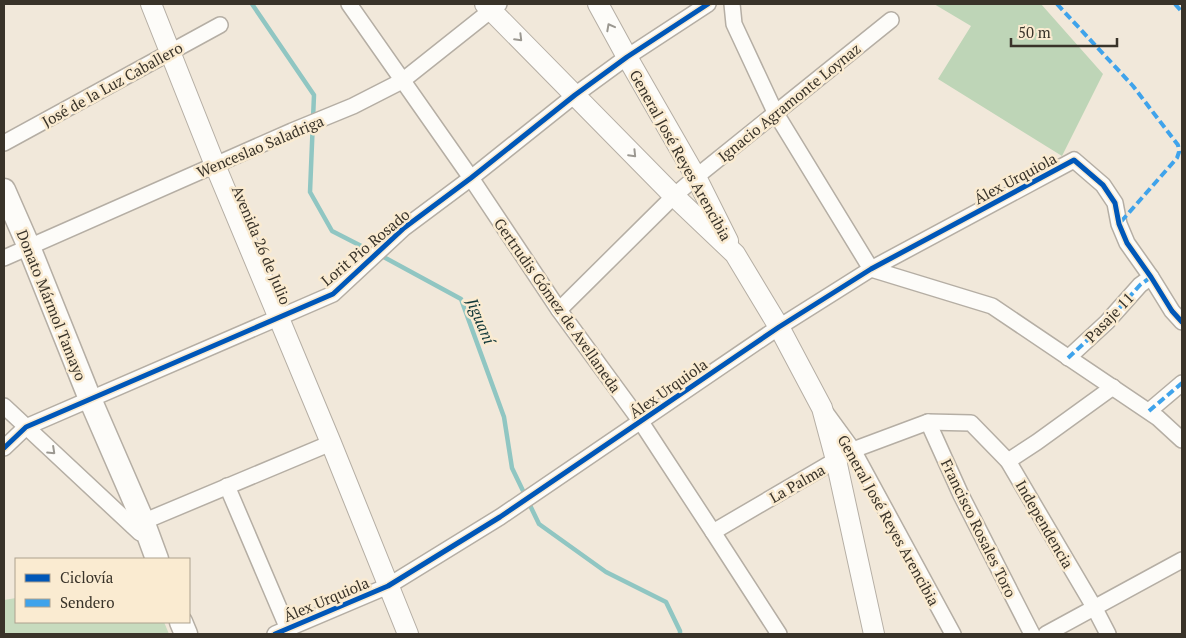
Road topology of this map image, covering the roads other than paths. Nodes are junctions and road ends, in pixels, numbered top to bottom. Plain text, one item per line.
1 (151, 4) edge
2 (349, 4) edge
3 (598, 4) edge
4 (708, 4) edge
5 (732, 4) edge
6 (492, 6) edge
7 (891, 20) dead end
8 (220, 25) dead end
9 (170, 51) junction
10 (627, 57) junction
11 (402, 81) junction
12 (575, 95) junction
13 (775, 112) junction
14 (4, 144) edge
15 (215, 165) junction
16 (696, 177) junction
17 (471, 178) junction
18 (4, 190) edge
19 (674, 196) junction
20 (29, 247) junction
21 (735, 254) junction
22 (4, 258) edge
23 (871, 269) junction
24 (1151, 277) junction
25 (559, 310) junction
26 (279, 318) junction
27 (1182, 322) edge
28 (779, 327) junction
29 (1068, 358) junction
30 (1182, 383) edge
31 (1113, 387) junction
32 (90, 399) junction
33 (4, 406) edge
34 (822, 408) junction
35 (1148, 412) junction
36 (641, 422) junction
37 (928, 422) junction
38 (971, 423) joint
39 (26, 427) junction
40 (1182, 440) edge
41 (331, 443) junction
42 (4, 448) edge
43 (853, 450) junction
44 (836, 460) junction
45 (1008, 461) junction
46 (227, 486) junction
47 (713, 532) junction
48 (145, 537) edge
49 (1182, 560) edge
50 (388, 586) junction
51 (1094, 608) junction
52 (282, 632) edge
53 (408, 634) edge
54 (779, 634) edge
55 (874, 634) edge
56 (953, 634) edge
57 (1032, 634) edge
58 (1046, 634) edge
59 (1108, 634) edge

1 - 9 street, Avenida 26 de Julio
2 - 11 street, Gertrudis Gómez de Avellaneda
10 -> 3 street, General José Reyes Arencibia
4 - 10 street, Lorit Pio Rosado
5 - 13 street
6 - 11 street, Wenceslao Saladriga
6 -> 12 street
7 - 13 street, Ignacio Agramonte Loynaz
8 - 9 street, José de la Luz Caballero
9 - 14 street, José de la Luz Caballero
9 - 15 street, Avenida 26 de Julio
10 - 12 street, Lorit Pio Rosado
10 - 16 street, General José Reyes Arencibia
11 - 15 street, Wenceslao Saladriga
11 - 17 street, Gertrudis Gómez de Avellaneda
12 - 17 street, Lorit Pio Rosado
12 -> 19 street
13 - 16 street, Ignacio Agramonte Loynaz
13 - 23 street
15 - 20 street, Wenceslao Saladriga
15 - 26 street, Avenida 26 de Julio
16 - 19 street, Ignacio Agramonte Loynaz
16 - 21 street, General José Reyes Arencibia
17 - 25 street, Gertrudis Gómez de Avellaneda
17 - 26 street, Lorit Pio Rosado
18 - 20 main road, Donato Mármol Tamayo
19 - 21 street
19 - 25 street, Ignacio Agramonte Loynaz
20 - 22 street, Wenceslao Saladriga
20 - 32 main road, Donato Mármol Tamayo
21 - 28 street
23 - 24 street, Álex Urquiola
23 - 28 street, Álex Urquiola
23 - 29 street
24 - 27 street
24 - 29 street, Pasaje 11
25 - 36 street, Gertrudis Gómez de Avellaneda
26 - 32 street, Lorit Pio Rosado
26 - 41 street, Avenida 26 de Julio
28 - 34 street
28 - 36 street, Álex Urquiola
29 - 31 street
30 - 35 street
31 - 35 street
31 - 45 street
32 - 39 street, Lorit Pio Rosado
32 - 48 main road, Donato Mármol Tamayo
33 - 39 street
34 - 43 street, General José Reyes Arencibia
34 - 44 street
35 - 40 street
36 - 47 street, Gertrudis Gómez de Avellaneda
36 - 50 street, Álex Urquiola
37 - 38 street, La Palma
37 - 43 street, La Palma
37 - 57 street, Francisco Rosales Toro
38 - 45 street, Independencia
39 - 42 street, Lorit Pio Rosado
39 -> 48 street
41 - 46 street
41 - 50 street, Avenida 26 de Julio
43 - 44 street, La Palma
43 - 56 street, General José Reyes Arencibia
44 - 47 street, La Palma
44 - 55 street
45 - 51 street, Independencia
46 - 48 street
46 - 52 street
47 - 54 street, Gertrudis Gómez de Avellaneda
49 - 51 street
50 - 52 street, Álex Urquiola
50 - 53 street, Avenida 26 de Julio
51 - 58 street
51 - 59 street, Independencia

